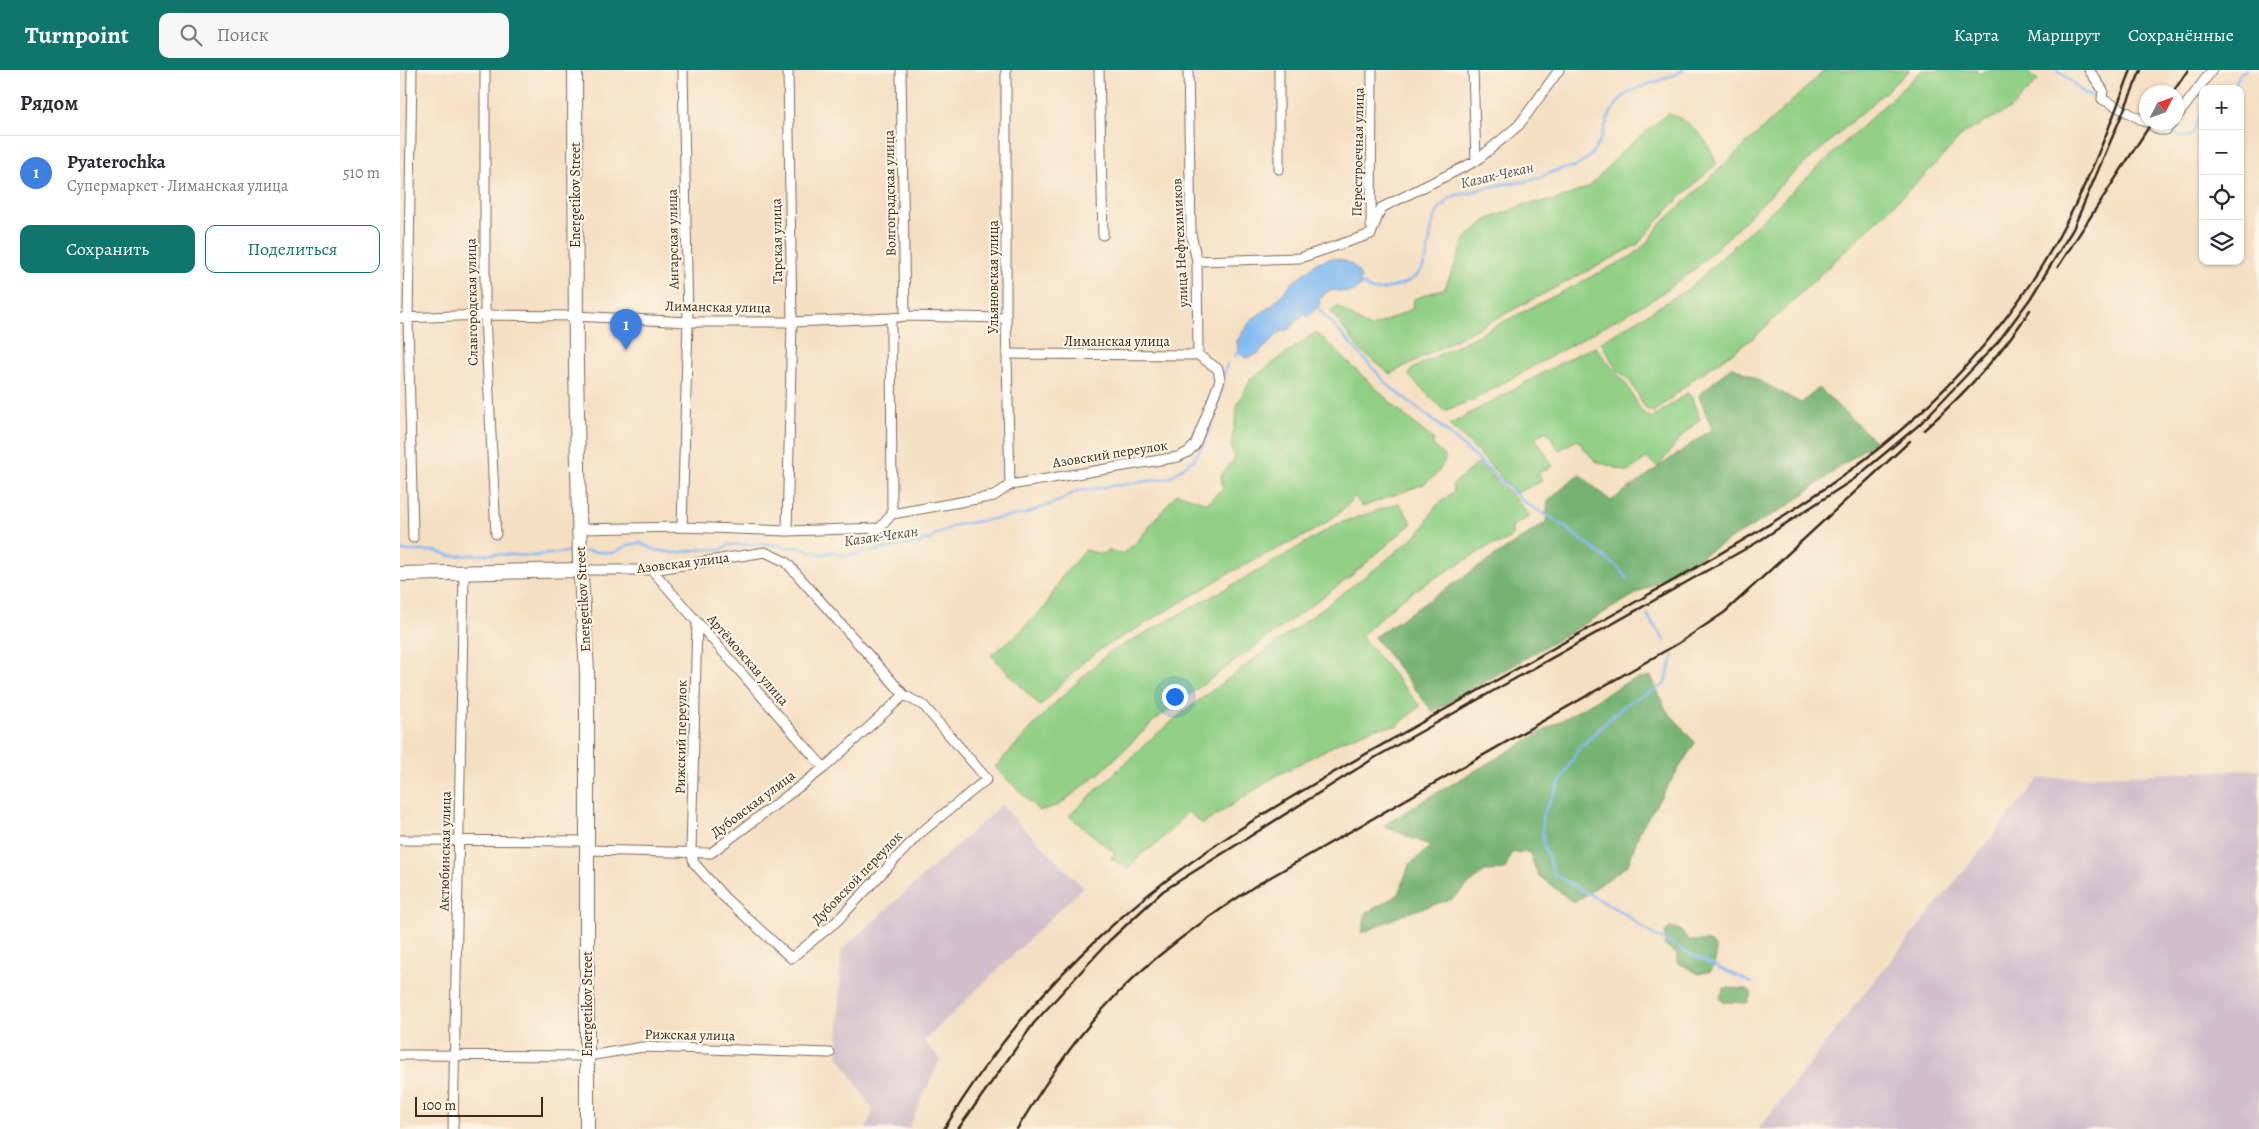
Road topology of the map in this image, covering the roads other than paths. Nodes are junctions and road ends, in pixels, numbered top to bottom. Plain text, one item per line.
1 (412, 70) edge
2 (485, 70) edge
3 (575, 70) edge
4 (684, 70) edge
5 (788, 70) edge
6 (901, 70) edge
7 (1006, 70) edge
8 (1099, 70) edge
9 (1188, 70) edge
10 (1279, 70) edge
11 (1372, 70) edge
12 (1474, 70) edge
13 (1559, 70) edge
14 (2089, 70) edge
15 (2212, 70) edge
16 (2184, 107) edge
17 (2139, 118) edge
18 (1476, 161) junction
19 (1279, 169) dead end
20 (1371, 234) junction
21 (1103, 235) dead end
22 (1197, 261) junction
23 (485, 315) junction
24 (575, 316) junction
25 (905, 316) junction
26 (404, 318) edge
27 (891, 318) junction
28 (1006, 318) junction
29 (688, 322) junction
30 (792, 322) junction
31 (1007, 354) junction
32 (1198, 355) junction
33 (1010, 484) junction
34 (892, 514) junction
35 (682, 527) junction
36 (787, 530) junction
37 (496, 534) dead end
38 (580, 534) junction
39 (413, 538) dead end
40 (580, 566) junction
41 (652, 570) junction
42 (400, 574) edge
43 (464, 574) junction
44 (697, 623) junction
45 (904, 695) junction
46 (824, 768) junction
47 (987, 779) joint
48 (459, 838) junction
49 (400, 840) edge
50 (587, 845) junction
51 (691, 851) junction
52 (830, 1053) dead end
53 (400, 1055) edge
54 (456, 1055) junction
55 (588, 1056) junction
56 (453, 1129) edge
57 (587, 1129) edge

1 - 26 street
2 - 23 street, Славгородская улица
3 - 24 main road, Energetikov Street
4 - 29 street, Ангарская улица
5 - 30 street, Тарская улица
6 - 25 street, Волгоградская улица
7 - 28 street, Ульяновская улица
8 - 21 street
9 - 22 street, улица Нефтехимиков
10 - 19 street
11 - 20 street, Перестроечная улица
12 - 18 street
13 - 18 street
14 - 17 street
15 - 16 street
18 - 20 street
20 - 22 street
22 - 32 street, улица Нефтехимиков
23 - 24 street, Лиманская улица
23 - 26 street, Лиманская улица
23 - 37 street, Славгородская улица
24 - 29 street, Лиманская улица
24 - 38 main road, Energetikov Street
25 - 27 street, Лиманская улица
25 - 28 street, Лиманская улица
26 - 39 street
27 - 30 street, Лиманская улица
27 - 34 street
28 - 31 street, Ульяновская улица
29 - 30 street, Лиманская улица
29 - 35 street, Ангарская улица
30 - 36 street, Тарская улица
31 - 32 street, Лиманская улица
31 - 33 street, Ульяновская улица
32 - 33 street, Азовский переулок
33 - 34 street
34 - 36 street
35 - 36 street
35 - 38 street
38 - 40 main road, Energetikov Street
40 - 41 street, Азовская улица
40 - 43 main road, Азовская улица
40 - 50 main road, Energetikov Street
41 - 44 street, Артёмовская улица
41 - 45 street, Азовская улица
42 - 43 main road, Азовская улица
43 - 48 street, Актюбинская улица
44 - 46 street, Артёмовская улица
44 - 51 street, Рижский переулок
45 - 46 street, Дубовская улица
45 - 47 street, Азовская улица
46 - 51 street, Дубовская улица
47 - 51 street, Дубовской переулок
48 - 49 street, Дубовская улица
48 - 50 street, Дубовская улица
48 - 54 street, Актюбинская улица
50 - 51 street, Дубовская улица
50 - 55 main road, Energetikov Street
52 - 55 street, Рижская улица
53 - 54 street, Рижская улица
54 - 55 street, Рижская улица
54 - 56 street, Актюбинская улица
55 - 57 main road, Energetikov Street

